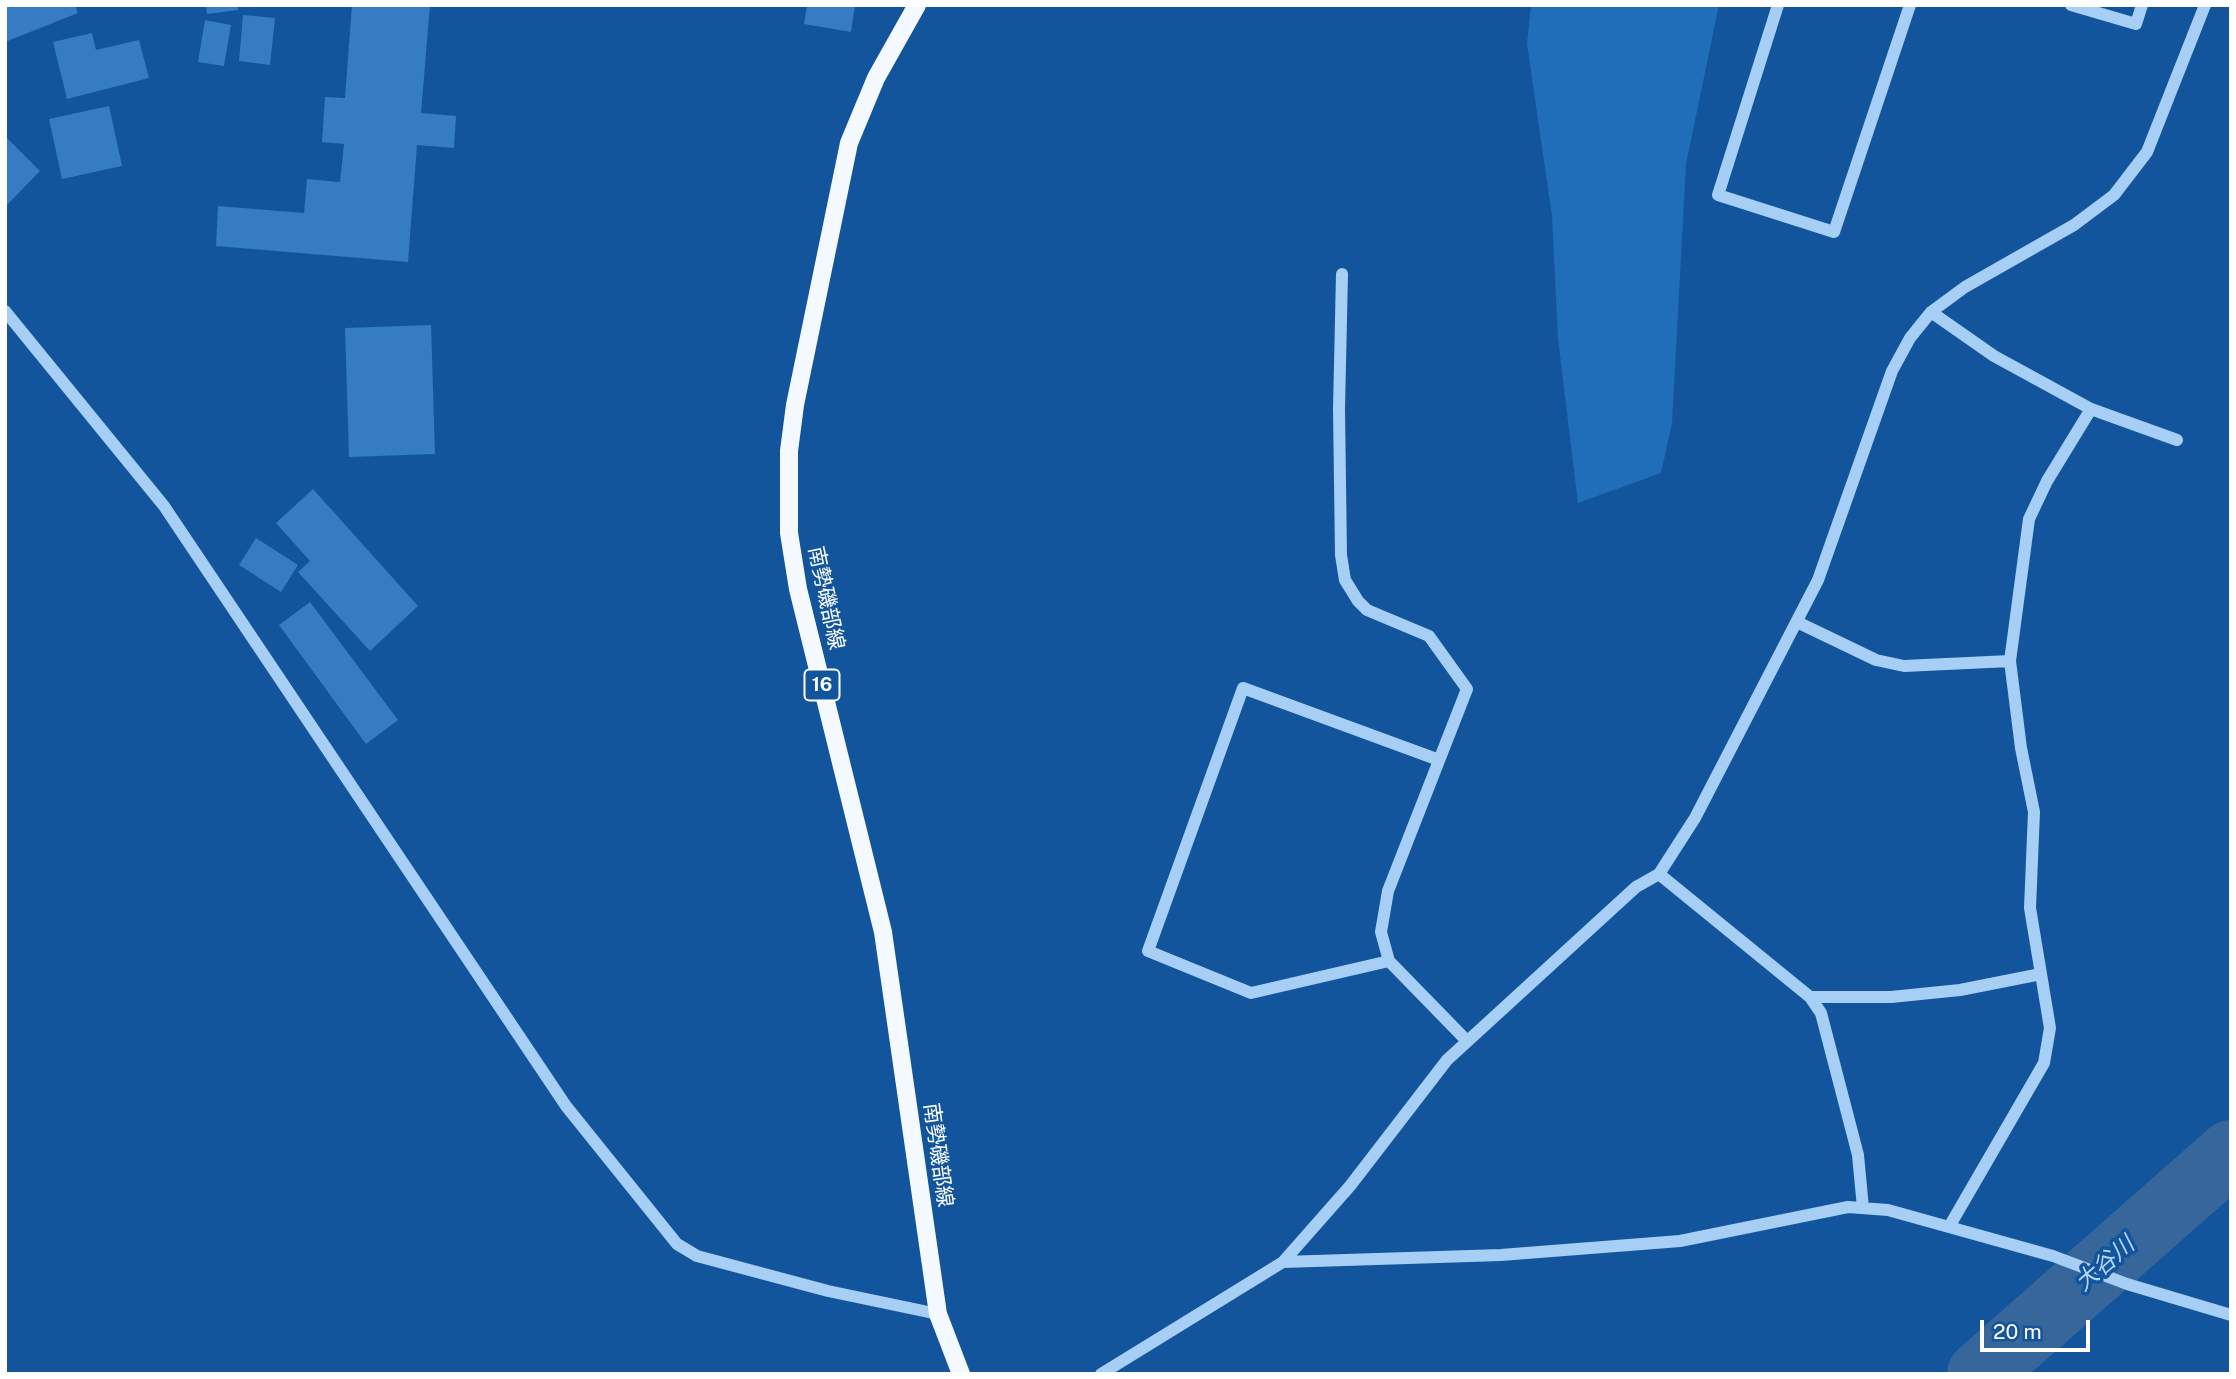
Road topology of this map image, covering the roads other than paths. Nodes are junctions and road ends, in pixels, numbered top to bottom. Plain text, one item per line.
1 (916, 5) edge
2 (1778, 5) edge
3 (1910, 5) edge
4 (2071, 5) edge
5 (2142, 5) edge
6 (2204, 5) edge
7 (1342, 274) dead end
8 (5, 310) edge
9 (1931, 312) junction
10 (2091, 410) junction
11 (2176, 440) dead end
12 (1797, 622) junction
13 (2010, 661) junction
14 (1439, 760) junction
15 (1659, 874) junction
16 (1389, 961) junction
17 (2041, 974) junction
18 (1810, 997) junction
19 (1467, 1041) junction
20 (1863, 1208) junction
21 (1949, 1227) junction
22 (1283, 1262) junction
23 (938, 1314) junction
24 (2231, 1315) edge
25 (961, 1374) edge
26 (1101, 1374) edge

1 - 23 main road, 南勢磯部線 / 16
2 - 3 street
4 - 5 street
6 - 9 street
7 - 14 street
8 - 23 street
9 - 10 street
9 - 12 street
10 - 11 street
10 - 13 street
12 - 13 street
12 - 15 street
13 - 17 street
14 - 16 street
14 - 16 street
15 - 18 street
15 - 19 street
16 - 19 street
17 - 18 street
17 - 21 street
18 - 20 street
19 - 22 street
20 - 21 street
20 - 22 street
21 - 24 street
22 - 26 street
23 - 25 main road, 南勢磯部線 / 16

